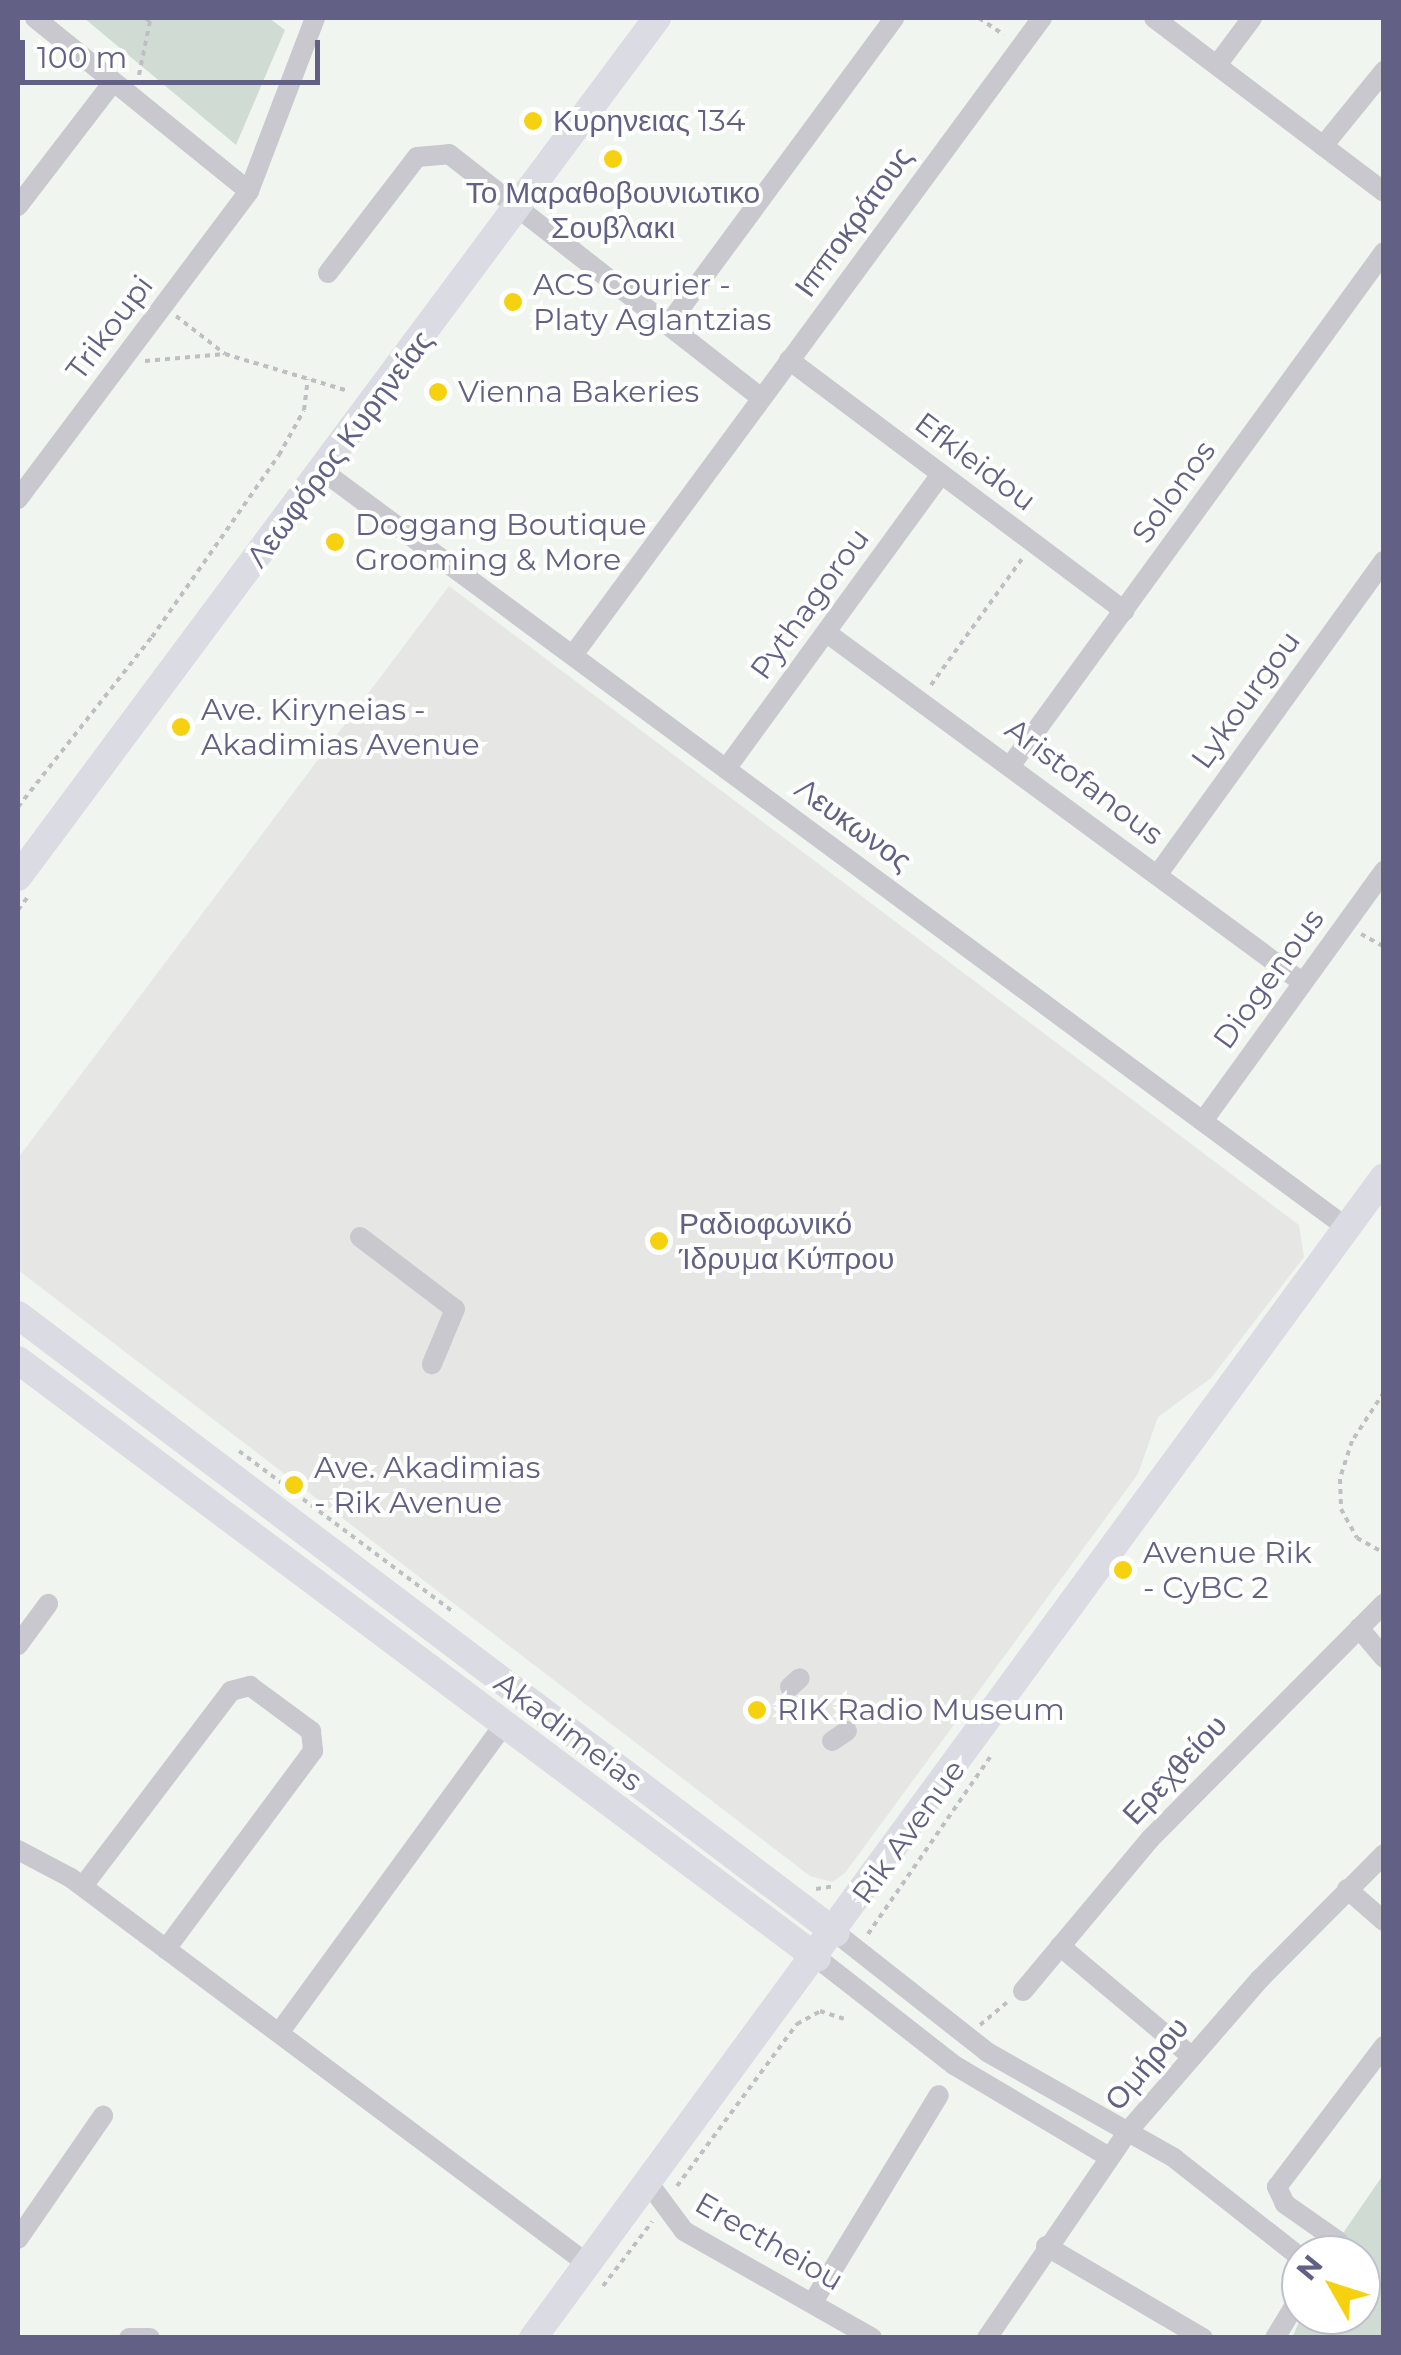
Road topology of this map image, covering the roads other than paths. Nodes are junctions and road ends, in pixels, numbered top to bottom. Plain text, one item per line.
1 (35, 18) edge
2 (657, 18) edge
3 (894, 18) edge
4 (1042, 18) edge
5 (1154, 18) edge
6 (1252, 18) edge
7 (306, 22) edge
8 (1217, 65) junction
9 (1384, 71) edge
10 (114, 82) junction
11 (1323, 146) junction
12 (249, 191) junction
13 (1384, 192) edge
14 (18, 206) edge
15 (518, 209) junction
16 (1384, 252) edge
17 (328, 273) dead end
18 (668, 324) junction
19 (790, 360) junction
20 (761, 398) junction
21 (324, 472) junction
22 (941, 474) junction
23 (18, 499) edge
24 (1384, 561) edge
25 (1124, 612) junction
26 (827, 633) junction
27 (572, 655) junction
28 (1012, 765) junction
29 (726, 769) junction
30 (1384, 872) edge
31 (1158, 874) junction
32 (18, 877) edge
33 (1302, 982) junction
34 (1203, 1121) junction
35 (1384, 1177) edge
36 (1346, 1227) junction
37 (360, 1236) dead end
38 (18, 1315) edge
39 (18, 1360) edge
40 (432, 1364) dead end
41 (1384, 1603) edge
42 (48, 1604) dead end
43 (1358, 1628) junction
44 (18, 1645) edge
45 (1384, 1658) edge
46 (506, 1722) junction
47 (18, 1850) edge
48 (1384, 1854) edge
49 (83, 1886) junction
50 (1347, 1889) junction
51 (1384, 1922) edge
52 (836, 1933) junction
53 (1060, 1946) junction
54 (166, 1949) junction
55 (817, 1958) junction
56 (1023, 1991) road end
57 (279, 2033) junction
58 (1384, 2046) edge
59 (1191, 2056) junction
60 (939, 2095) dead end
61 (103, 2116) dead end
62 (1129, 2130) junction
63 (1108, 2158) junction
64 (656, 2196) junction
65 (1329, 2235) edge
66 (18, 2239) edge
67 (1281, 2243) edge
68 (1046, 2246) junction
69 (594, 2278) junction
70 (813, 2302) junction
71 (1181, 2332) edge
72 (129, 2338) edge
73 (150, 2338) edge
74 (533, 2338) edge
75 (872, 2338) edge
76 (988, 2338) edge
77 (1204, 2338) edge

1 - 10 street
2 - 15 main road, Λεωφόρος Κυρηνείας
3 - 18 street
4 - 19 street, Ιπποκράτους
5 - 8 street
6 - 8 street
7 - 12 street, Trikoupi
8 - 11 street
9 - 11 street
10 - 12 street
10 - 14 street
11 - 13 street
12 - 23 street, Trikoupi
15 - 17 street
15 - 18 street
15 - 21 main road, Λεωφόρος Κυρηνείας
16 - 25 street, Solonos
18 - 20 street
19 - 20 street, Ιπποκράτους
19 - 22 street, Efkleidou
20 - 27 street, Ιπποκράτους
21 - 27 street, Λευκωνος
21 - 32 main road, Λεωφόρος Κυρηνείας
22 - 25 street, Efkleidou
22 - 26 street, Pythagorou
24 - 31 street, Lykourgou
25 - 28 street, Solonos
26 - 28 street, Aristofanous
26 - 29 street, Pythagorou
27 - 29 street, Λευκωνος
28 - 31 street, Aristofanous
29 - 34 street, Λευκωνος
30 - 33 street, Diogenous
31 - 33 street, Aristofanous
33 - 34 street, Diogenous
34 - 36 street, Λευκωνος
35 - 36 main road, Rik Avenue
36 - 52 main road, Rik Avenue
37 - 40 street
38 - 52 main road, Akadimeias
39 - 46 main road, Akadimeias
41 - 43 street, Ερεχθείου
42 - 44 street
43 - 45 street
43 - 53 street, Ερεχθείου
46 - 55 main road, Akadimeias
46 - 57 street
47 - 49 street
48 - 50 street, Ομήρου
49 - 54 street
49 - 54 street
50 - 51 street
50 - 59 street, Ομήρου
52 - 55 main road, Rik Avenue
52 - 62 street, Akadimeias
53 - 56 street, Ερεχθείου
53 - 59 street
54 - 57 street
55 - 63 street, Akadimeias
55 - 64 main road, Rik Avenue
57 - 69 street
58 - 65 street
59 - 62 street, Ομήρου
60 - 70 street
61 - 66 street
62 - 63 street, Ομήρου
62 - 67 street, Akadimeias
63 - 68 street, Ομήρου
64 - 69 main road, Rik Avenue
64 - 70 street, Erectheiou
68 - 71 street
68 - 76 street, Ομήρου
69 - 74 main road, Rik Avenue
70 - 75 street, Erectheiou
71 - 77 street
72 - 73 street

